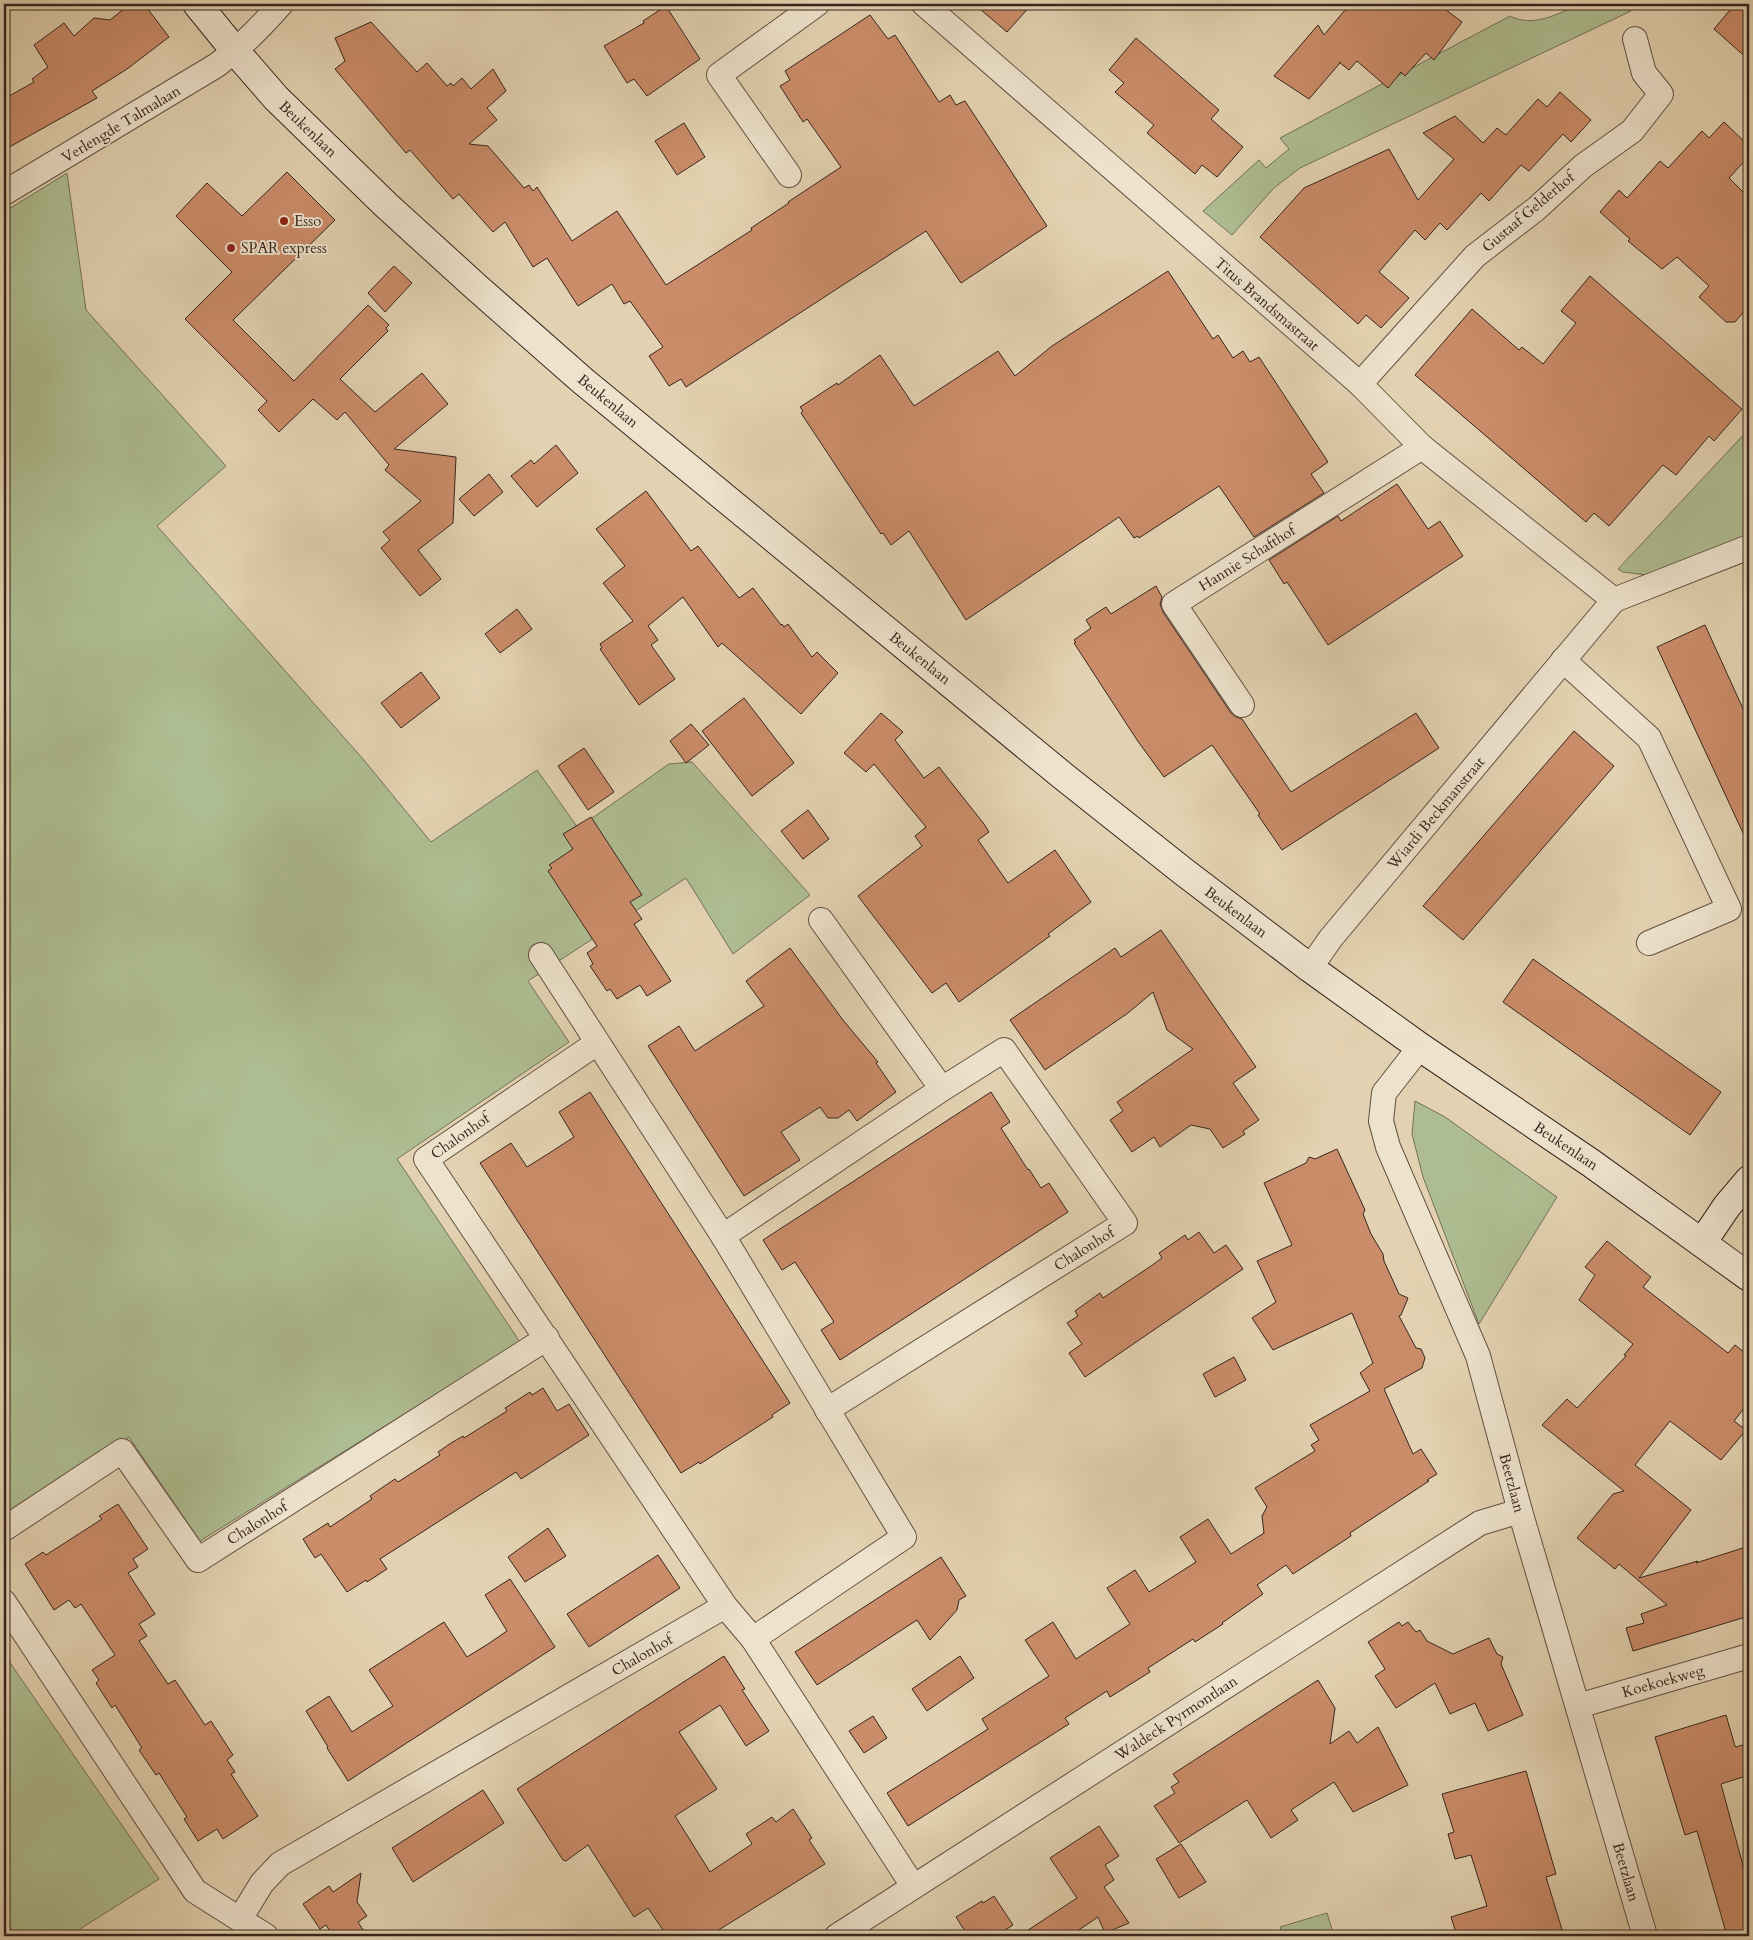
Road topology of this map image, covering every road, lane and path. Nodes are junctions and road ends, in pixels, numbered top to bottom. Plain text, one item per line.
1 (197, 4) edge
2 (281, 4) edge
3 (817, 4) edge
4 (924, 4) edge
5 (1635, 40) dead end
6 (236, 52) junction
7 (789, 175) dead end
8 (4, 193) edge
9 (1360, 384) junction
10 (1422, 447) junction
11 (1749, 547) edge
12 (1614, 600) junction
13 (1563, 660) junction
14 (1242, 705) dead end
15 (821, 920) dead end
16 (1649, 943) dead end
17 (541, 955) dead end
18 (1310, 968) junction
19 (597, 1043) junction
20 (1420, 1047) junction
21 (942, 1089) junction
22 (1749, 1180) edge
23 (723, 1236) junction
24 (1702, 1243) junction
25 (1749, 1277) edge
26 (547, 1338) junction
27 (826, 1410) junction
28 (1520, 1511) junction
29 (4, 1530) edge
30 (4, 1602) edge
31 (725, 1606) junction
32 (753, 1639) junction
33 (1749, 1656) edge
34 (1578, 1706) junction
35 (913, 1886) junction
36 (240, 1919) junction
37 (266, 1936) edge
38 (837, 1936) edge
39 (1645, 1936) edge

1 - 6 street, Beukenlaan
2 - 6 street, Verlengde Talmalaan
3 - 7 street
4 - 9 street, Titus Brandsmastraat
5 - 9 street, Gustaaf Gelderhof
6 - 8 street, Verlengde Talmalaan
6 - 18 street, Beukenlaan
9 - 10 street, Titus Brandsmastraat
10 - 12 street, Titus Brandsmastraat
10 - 14 street, Hannie Schafthof
11 - 12 street, Wiardi Beckmanstraat
12 - 13 street, Wiardi Beckmanstraat
13 - 16 street
13 - 18 street, Wiardi Beckmanstraat
15 - 21 street
17 - 19 street
18 - 20 street, Beukenlaan
19 - 23 street
19 - 26 street, Chalonhof
20 - 24 street, Beukenlaan
20 - 28 street, Beetzlaan
21 - 23 street, Chalonhof
21 - 27 street, Chalonhof
22 - 24 street
23 - 27 street
24 - 25 street, Beukenlaan
26 - 29 street, Chalonhof
26 - 31 street, Chalonhof
27 - 32 street
28 - 34 street, Beetzlaan
28 - 35 street, Waldeck Pyrmontlaan
30 - 36 street
31 - 32 street, Chalonhof
31 - 36 street, Chalonhof
32 - 35 street, Chalonhof
33 - 34 street, Koekoekweg
34 - 39 street, Beetzlaan
35 - 38 street, Waldeck Pyrmontlaan
36 - 37 street

